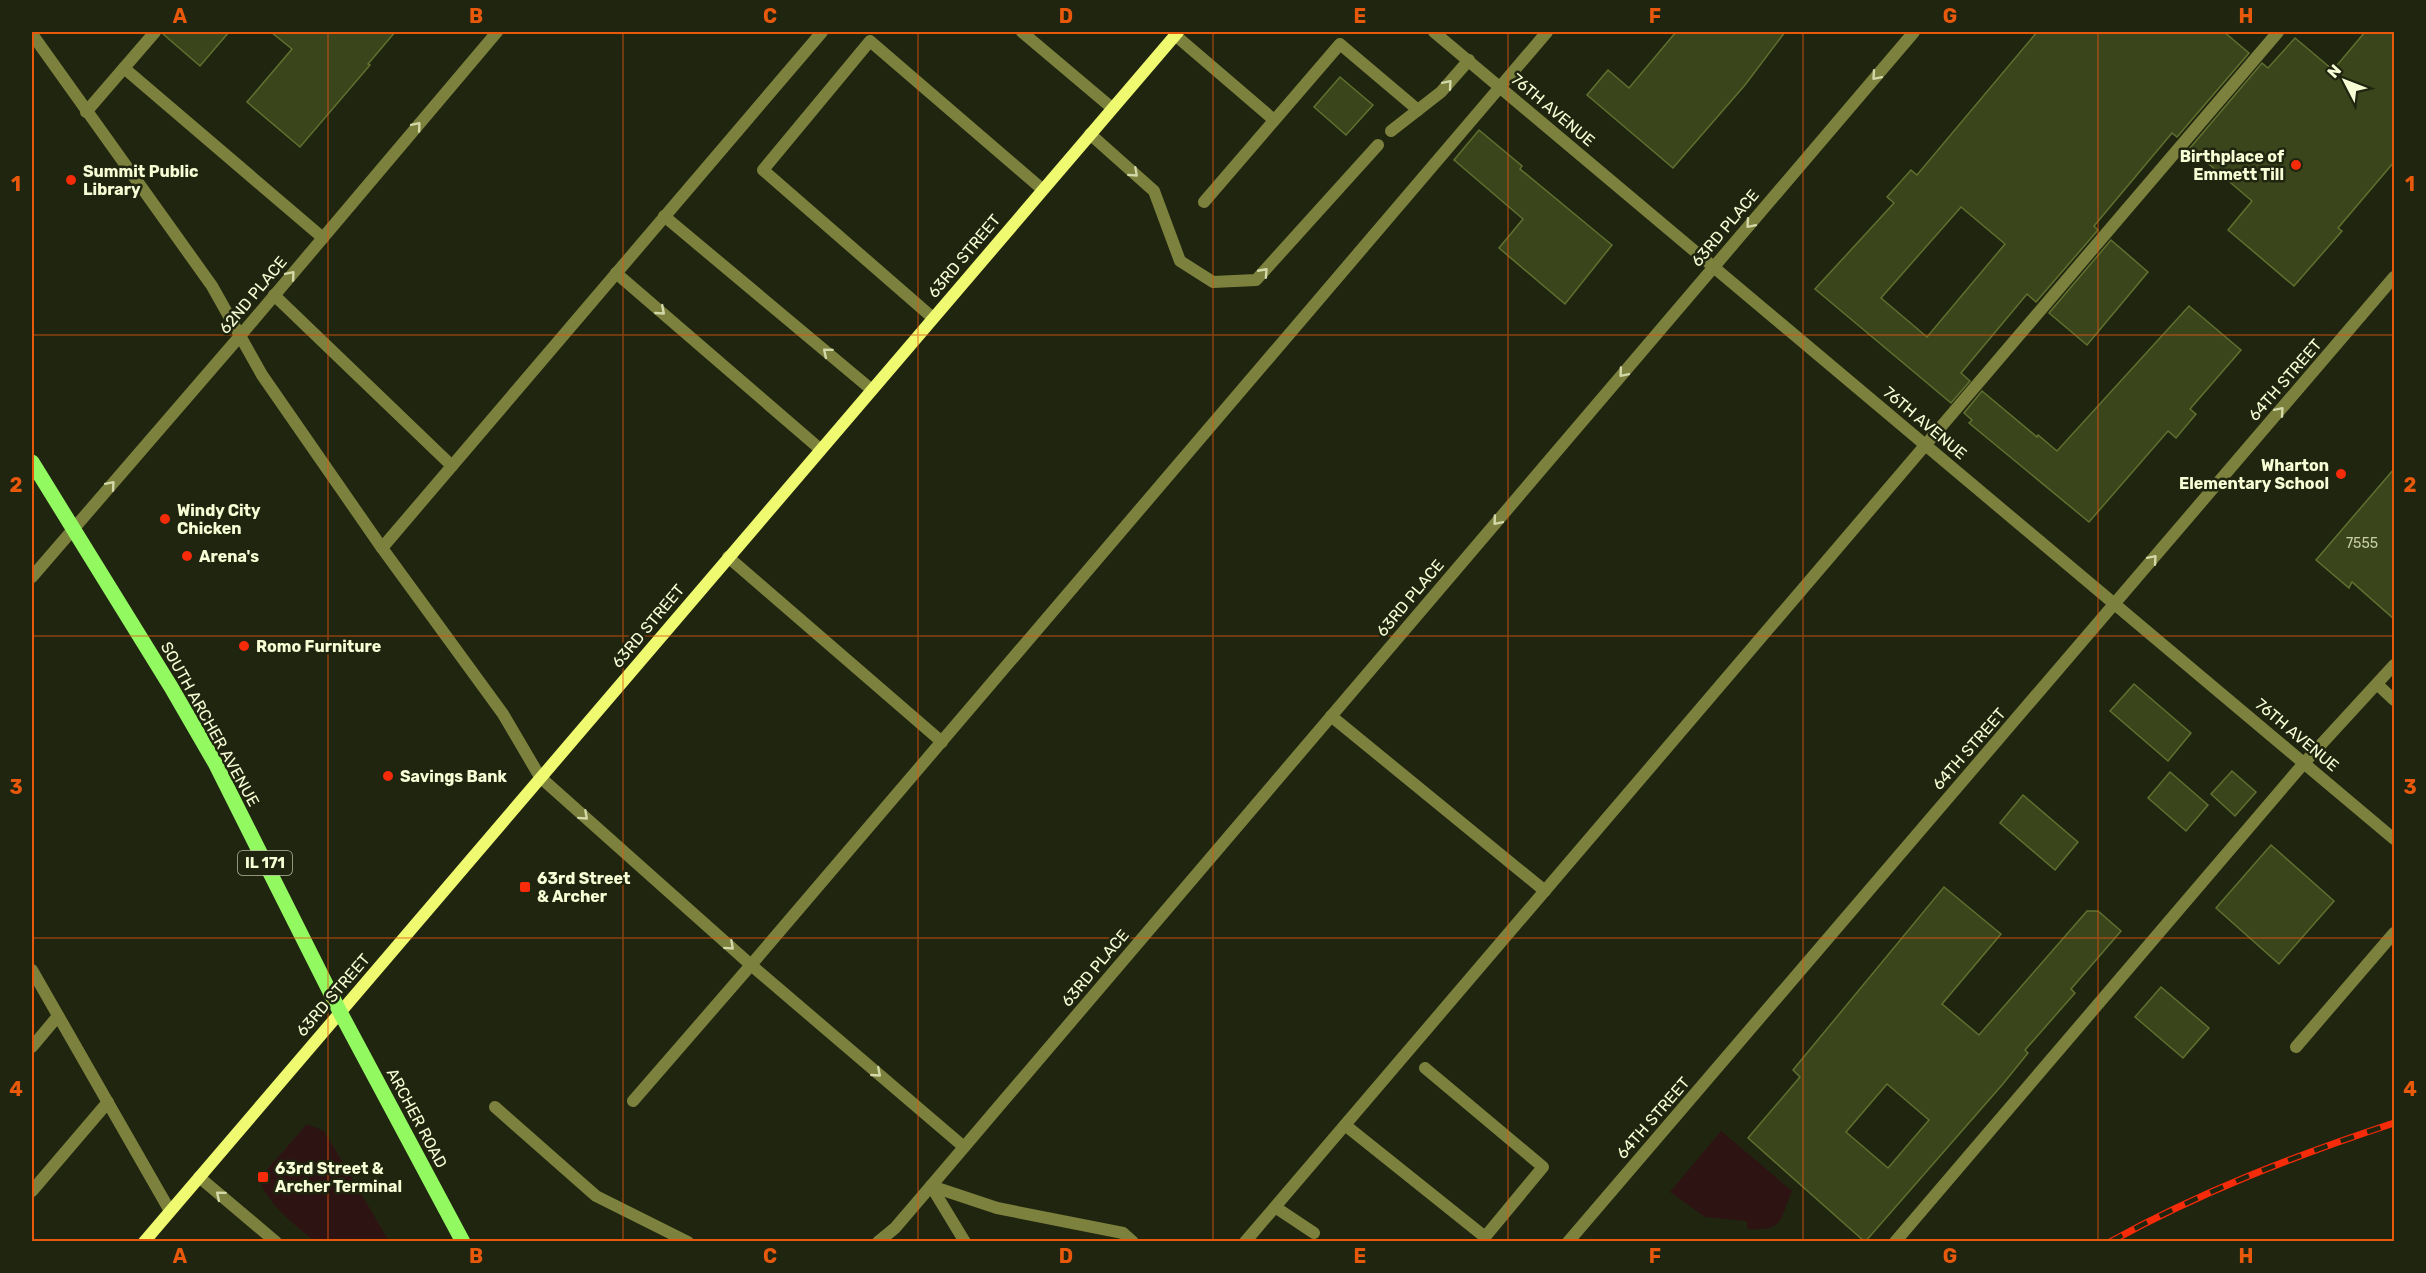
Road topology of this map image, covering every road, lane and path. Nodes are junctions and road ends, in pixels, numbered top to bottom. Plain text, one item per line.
1 (155, 32) edge
2 (497, 32) edge
3 (822, 32) edge
4 (1022, 32) edge
5 (1434, 32) edge
6 (1546, 32) edge
7 (1914, 32) edge
8 (2278, 32) edge
9 (1176, 33) edge
10 (32, 34) edge
11 (1468, 60) junction
12 (124, 68) junction
13 (1500, 87) junction
14 (1112, 108) junction
15 (1418, 110) junction
16 (86, 112) junction
17 (1274, 120) junction
18 (1391, 131) dead end
19 (1090, 134) junction
20 (1378, 145) dead end
21 (1042, 189) junction
22 (1204, 202) dead end
23 (664, 216) junction
24 (323, 238) junction
25 (1714, 266) junction
26 (616, 273) junction
27 (2394, 277) edge
28 (274, 295) junction
29 (933, 318) junction
30 (240, 336) junction
31 (872, 390) junction
32 (1926, 445) junction
33 (820, 449) junction
34 (32, 462) edge
35 (452, 466) junction
36 (73, 529) junction
37 (382, 548) junction
38 (728, 557) junction
39 (32, 577) edge
40 (2115, 604) junction
41 (2394, 665) edge
42 (2377, 684) junction
43 (2394, 700) edge
44 (1331, 716) junction
45 (942, 742) junction
46 (2304, 763) junction
47 (540, 777) junction
48 (2394, 839) edge
49 (1545, 891) junction
50 (2394, 933) edge
51 (752, 965) junction
52 (32, 970) edge
53 (340, 1012) junction
54 (58, 1016) junction
55 (32, 1047) edge
56 (2296, 1047) dead end
57 (1425, 1068) dead end
58 (633, 1101) dead end
59 (108, 1102) junction
60 (495, 1107) dead end
61 (1346, 1125) junction
62 (964, 1147) junction
63 (199, 1177) junction
64 (931, 1186) junction
65 (32, 1191) edge
66 (1275, 1207) junction
67 (170, 1211) junction
68 (1314, 1233) dead end
69 (144, 1242) edge
70 (276, 1242) edge
71 (463, 1242) edge
72 (688, 1242) edge
73 (878, 1242) edge
74 (965, 1242) edge
75 (1133, 1242) edge
76 (1245, 1242) edge
77 (1568, 1242) edge
78 (1895, 1242) edge

1 - 12 street
24 -> 2 street, 62ND PLACE
3 - 23 street
4 - 14 street
5 - 11 street, 76TH AVENUE
6 - 13 street
7 -> 25 street, 63RD PLACE
8 - 32 street
9 - 14 main road, 63RD STREET
9 - 17 street
10 - 16 street
11 - 13 street, 76TH AVENUE
15 -> 11 street
12 - 16 street
12 - 24 street
13 - 25 street, 76TH AVENUE
13 - 45 street
14 - 19 main road, 63RD STREET
15 - 17 street
15 - 18 street
16 - 30 street
17 - 22 street
19 -> 20 street
19 - 21 main road, 63RD STREET
21 - 29 main road, 63RD STREET
21 - 29 street
23 - 26 street
31 -> 23 street
28 -> 24 street, 62ND PLACE
25 - 32 street, 76TH AVENUE
25 -> 44 street, 63RD PLACE
26 -> 33 street
26 - 35 street
40 -> 27 street, 64TH STREET
28 - 30 street, 62ND PLACE
28 - 35 street
29 - 31 main road, 63RD STREET
36 -> 30 street, 62ND PLACE
30 - 37 street
31 - 33 main road, 63RD STREET
32 - 40 street, 76TH AVENUE
32 - 49 street
33 - 38 main road, 63RD STREET
34 - 36 main road, SOUTH ARCHER AVENUE / IL 171
35 - 37 street
36 - 39 street, 62ND PLACE
36 - 53 main road, SOUTH ARCHER AVENUE / IL 171
37 - 47 street
38 - 45 street
38 - 47 main road, 63RD STREET
40 - 46 street, 76TH AVENUE
40 - 77 street, 64TH STREET
41 - 42 street
42 - 43 street
42 - 46 street
44 - 49 street
44 - 62 street, 63RD PLACE
45 - 51 street
46 - 48 street, 76TH AVENUE
46 - 78 street
47 -> 51 street
47 - 53 main road, 63RD STREET
49 - 61 street
50 - 56 street
51 - 58 street
51 -> 62 street
52 - 54 street
53 - 63 main road, 63RD STREET
53 - 71 main road, ARCHER ROAD / IL 171
54 - 55 street
54 - 59 street
57 - 61 street
59 - 65 street
59 - 67 street
60 - 72 street
61 - 66 street
62 - 64 street, 63RD PLACE
63 - 67 main road, 63RD STREET
70 -> 63 street
64 - 73 street, 63RD PLACE
64 - 74 street
64 - 75 street
66 - 68 street
66 - 76 street
67 - 69 main road, 63RD STREET

